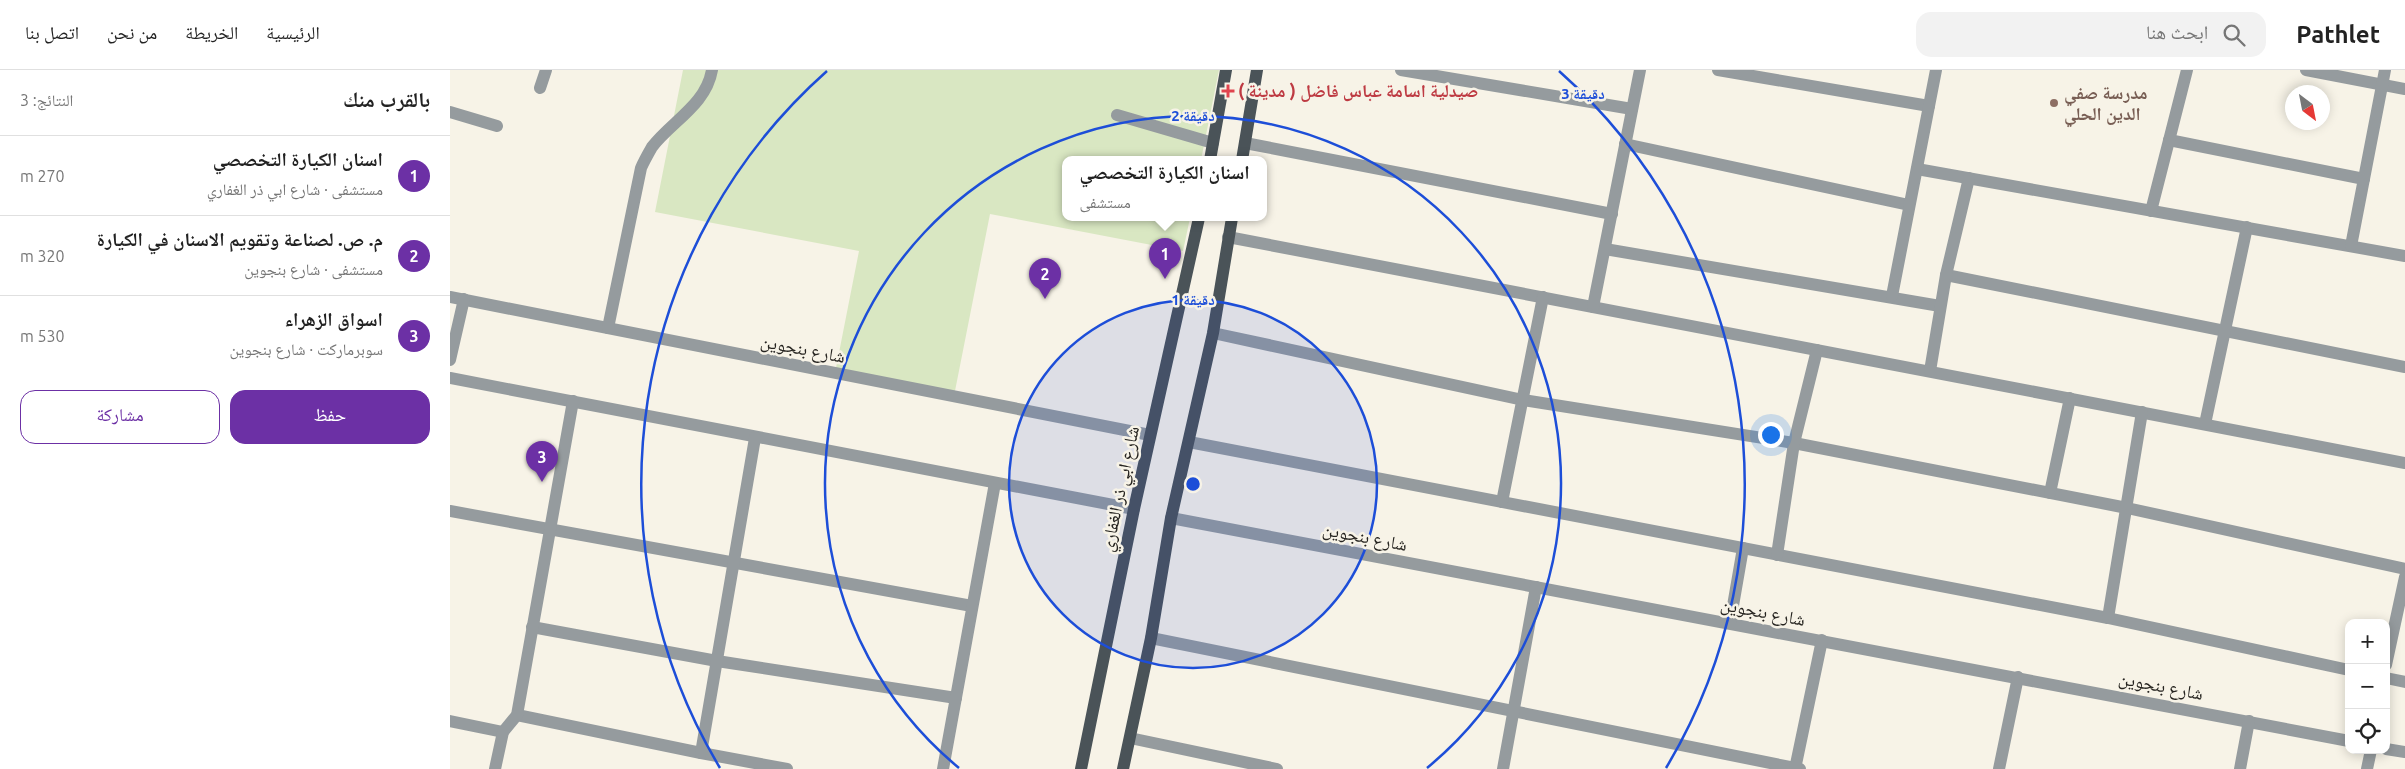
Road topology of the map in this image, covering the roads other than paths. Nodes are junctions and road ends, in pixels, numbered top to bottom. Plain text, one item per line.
1 (546, 70) edge
2 (712, 70) edge
3 (1226, 70) edge
4 (1257, 70) edge
5 (1400, 70) edge
6 (1640, 70) edge
7 (1718, 70) edge
8 (1936, 70) edge
9 (2187, 70) edge
10 (2306, 70) edge
11 (2385, 70) edge
12 (2382, 84) junction
13 (540, 88) dead end
14 (2405, 89) edge
15 (1929, 106) junction
16 (1632, 109) junction
17 (450, 112) edge
18 (1117, 115) dead end
19 (497, 126) dead end
20 (2169, 140) junction
21 (1213, 143) junction
22 (1245, 143) junction
23 (1625, 144) junction
24 (1211, 156) edge
25 (1243, 156) edge
26 (1917, 169) junction
27 (1969, 178) junction
28 (2364, 179) junction
29 (1909, 205) junction
30 (2151, 210) junction
31 (1612, 214) junction
32 (1198, 221) edge
33 (1231, 221) edge
34 (2247, 227) junction
35 (1228, 237) junction
36 (2351, 246) junction
37 (1605, 249) junction
38 (2405, 256) edge
39 (1946, 275) junction
40 (450, 296) edge
41 (1892, 296) junction
42 (1543, 297) junction
43 (464, 299) junction
44 (1940, 306) junction
45 (1593, 307) junction
46 (608, 328) junction
47 (2223, 330) junction
48 (1213, 333) junction
49 (1817, 350) junction
50 (450, 360) edge
51 (2405, 368) edge
52 (1930, 372) junction
53 (450, 378) edge
54 (2070, 398) junction
55 (1523, 400) junction
56 (572, 401) junction
57 (2142, 412) junction
58 (2205, 424) junction
59 (1150, 435) junction
60 (755, 438) junction
61 (1189, 442) junction
62 (1794, 443) junction
63 (2405, 462) edge
64 (995, 483) junction
65 (2050, 493) junction
66 (1502, 502) junction
67 (2127, 508) junction
68 (1134, 509) junction
69 (450, 511) edge
70 (1171, 518) junction
71 (550, 529) junction
72 (1743, 548) junction
73 (1777, 555) junction
74 (734, 562) junction
75 (2405, 569) edge
76 (2405, 576) edge
77 (1536, 587) junction
78 (972, 606) junction
79 (2108, 618) junction
80 (1730, 623) junction
81 (532, 627) junction
82 (1151, 638) junction
83 (1822, 640) junction
84 (717, 661) junction
85 (2386, 664) edge
86 (2345, 669) edge
87 (2018, 677) junction
88 (2390, 679) edge
89 (2405, 682) edge
90 (956, 698) junction
91 (1514, 711) junction
92 (517, 715) junction
93 (2249, 720) junction
94 (450, 721) edge
95 (503, 732) junction
96 (1130, 738) junction
97 (2345, 740) edge
98 (2390, 749) edge
99 (2405, 752) edge
100 (700, 753) junction
101 (2370, 754) edge
102 (749, 766) edge
103 (495, 769) edge
104 (787, 769) edge
105 (943, 769) edge
106 (1081, 769) edge
107 (1124, 769) edge
108 (1277, 769) edge
109 (1503, 769) edge
110 (1796, 769) edge
111 (1999, 769) edge
112 (2240, 769) edge
113 (2367, 769) edge

1 - 13 street
2 - 46 street
3 - 21 main road
4 - 22 main road
5 - 16 street
6 - 16 street
7 - 15 street
8 - 15 street
9 - 20 street
10 - 12 street
11 - 12 street
12 - 14 street
12 - 28 street
15 - 26 street
16 - 23 street
17 - 19 street
18 - 21 street
20 - 28 street
20 - 30 street
21 - 24 main road
22 - 25 main road
22 - 31 street
23 - 29 street
23 - 31 street
26 - 27 street
26 - 29 street
27 - 30 street
27 - 39 street
28 - 36 street
29 - 41 street
30 - 34 street
31 - 37 street
32 - 59 main road, شارع ابي ذر الغفاري
33 - 35 main road
34 - 36 street
34 - 47 street
35 - 42 street
35 - 48 main road
36 - 38 street
37 - 41 street
37 - 45 street
39 - 44 street
39 - 47 street
40 - 43 street, شارع بنجوين
41 - 44 street
42 - 45 street
42 - 55 street
43 - 46 street, شارع بنجوين
43 - 50 street
44 - 52 street
45 - 49 street
46 - 59 street, شارع بنجوين
47 - 51 street
47 - 58 street
48 - 55 street
48 - 61 main road
49 - 52 street
49 - 62 street
52 - 54 street
53 - 56 street
54 - 57 street
54 - 65 street
55 - 62 street
55 - 66 street
56 - 60 street
56 - 71 street
57 - 58 street
57 - 67 street
58 - 63 street
59 - 68 main road, شارع ابي ذر الغفاري
60 - 64 street
60 - 74 street
61 - 66 street
61 - 70 main road
62 - 65 street
62 - 73 street
64 - 68 street
64 - 78 street
65 - 67 street
66 - 72 street
67 - 75 street
67 - 79 street
68 - 106 main road, شارع ابي ذر الغفاري
69 - 71 street
70 - 77 street, شارع بنجوين
70 - 82 main road
71 - 74 street
71 - 81 street
72 - 73 street
72 - 80 street
73 - 79 street
74 - 78 street
74 - 84 street
76 - 85 street
77 - 80 street, شارع بنجوين
77 - 91 street
78 - 90 street
79 - 86 street
80 - 83 street, شارع بنجوين
81 - 84 street
81 - 92 street
82 - 91 street
82 - 96 main road
83 - 87 street, شارع بنجوين
83 - 110 street
84 - 90 street
84 - 100 street
87 - 93 street, شارع بنجوين
87 - 111 street
88 - 89 street
90 - 105 street
91 - 109 street
91 - 110 street
92 - 95 street
92 - 100 street
93 - 97 street, شارع بنجوين
93 - 112 street
94 - 95 street
95 - 103 street
96 - 107 main road
96 - 108 street
98 - 99 street
100 - 102 street
101 - 113 street
102 - 104 street

